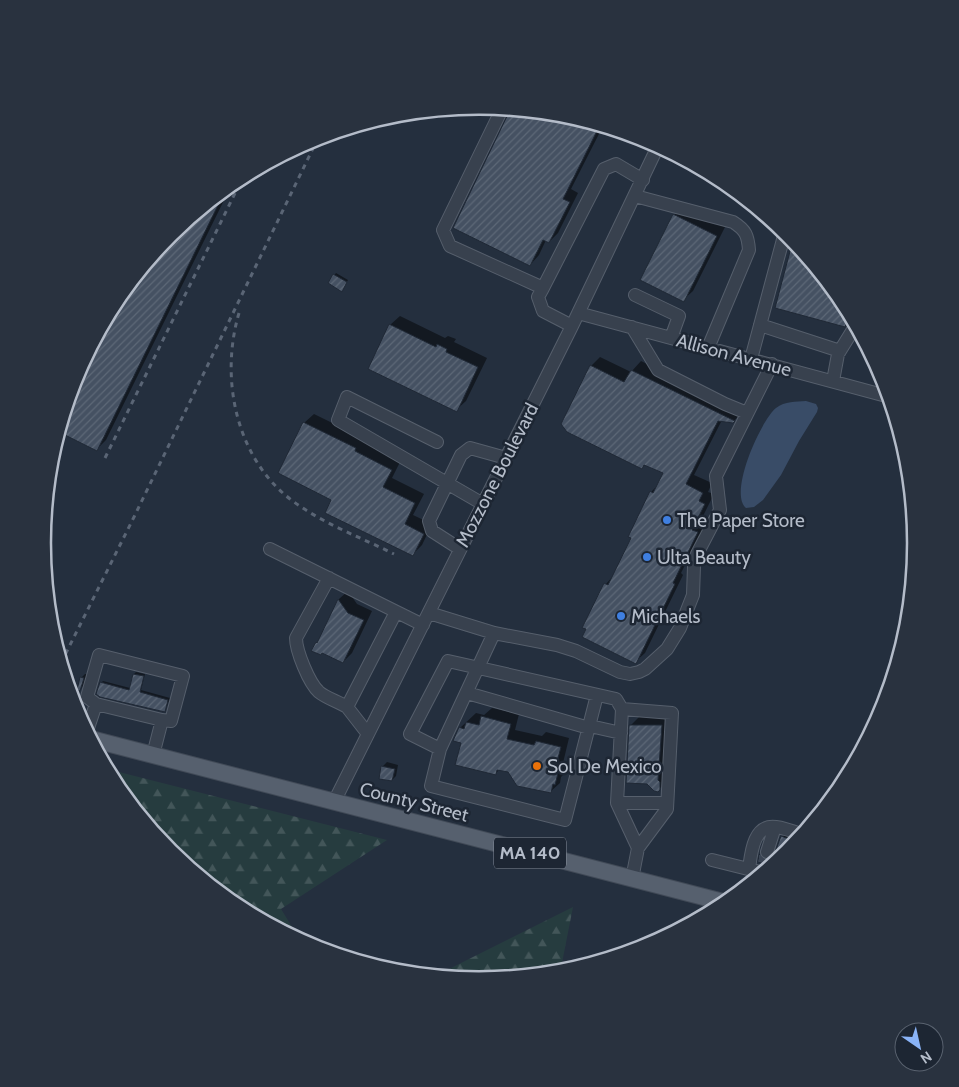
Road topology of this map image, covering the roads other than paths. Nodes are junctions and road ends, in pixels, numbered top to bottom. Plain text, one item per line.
1 (499, 116) edge
2 (655, 153) edge
3 (643, 180) junction
4 (636, 196) junction
5 (782, 241) edge
6 (543, 288) junction
7 (635, 295) dead end
8 (578, 313) junction
9 (572, 326) junction
10 (760, 326) junction
11 (632, 327) junction
12 (852, 332) edge
13 (671, 338) junction
14 (708, 348) junction
15 (840, 351) junction
16 (751, 359) junction
17 (772, 364) junction
18 (833, 381) junction
19 (881, 394) edge
20 (747, 413) junction
21 (437, 442) dead end
22 (506, 458) junction
23 (446, 483) junction
24 (483, 504) junction
25 (270, 549) dead end
26 (460, 549) junction
27 (330, 578) junction
28 (396, 612) junction
29 (429, 613) junction
30 (423, 625) junction
31 (494, 634) junction
32 (479, 667) junction
33 (467, 693) junction
34 (597, 695) junction
35 (96, 704) junction
36 (347, 707) junction
37 (622, 709) junction
38 (162, 720) junction
39 (90, 722) edge
40 (589, 727) junction
41 (621, 733) junction
42 (368, 734) junction
43 (100, 741) edge
44 (440, 749) junction
45 (153, 755) junction
46 (334, 802) junction
47 (617, 802) junction
48 (667, 803) junction
49 (776, 827) junction
50 (795, 832) edge
51 (638, 848) junction
52 (712, 860) dead end
53 (761, 866) edge
54 (632, 879) junction
55 (716, 900) edge

1 - 6 street
2 - 3 street, Mozzone Boulevard
3 - 4 street, Mozzone Boulevard
3 - 6 street
4 - 8 street, Mozzone Boulevard
4 - 14 street
5 - 10 street
6 - 9 street
7 - 13 street
8 - 9 street, Mozzone Boulevard
8 - 11 street, Allison Avenue
9 - 22 street, Mozzone Boulevard
10 - 15 street
10 - 16 street
11 - 13 street, Allison Avenue
11 - 20 street
12 - 15 street
13 - 14 street, Allison Avenue
14 - 16 street, Allison Avenue
15 - 18 street
16 - 17 street, Allison Avenue
17 - 18 street, Allison Avenue
17 - 20 street
18 - 19 street, Allison Avenue
20 - 31 street
21 - 23 street
22 - 23 street
22 - 24 street, Mozzone Boulevard
23 - 24 street
23 - 26 street
24 - 26 street, Mozzone Boulevard
25 - 27 street
26 - 29 street, Mozzone Boulevard
27 - 28 street
27 - 36 street
28 - 30 street
28 - 36 street
29 - 30 street, Mozzone Boulevard
29 - 31 street
30 - 42 street, Mozzone Boulevard
31 - 32 street
32 - 33 street
32 - 34 street
32 - 44 street
33 - 40 street
33 - 44 street
34 - 37 street
34 - 40 street
35 - 38 street
35 - 38 street
35 - 39 street
36 - 42 street
37 - 41 street
37 - 48 street
38 - 45 street
40 - 41 street
40 - 44 street
41 - 47 street
42 - 46 street, Mozzone Boulevard
43 - 45 main road, County Street / MA 140
45 - 46 main road, County Street / MA 140
46 - 54 main road, County Street / MA 140
47 - 48 street
47 - 51 street
48 - 51 street
49 - 50 street
49 - 53 street
49 - 53 street
51 - 54 street
52 - 53 street
54 - 55 main road, County Street / MA 140

